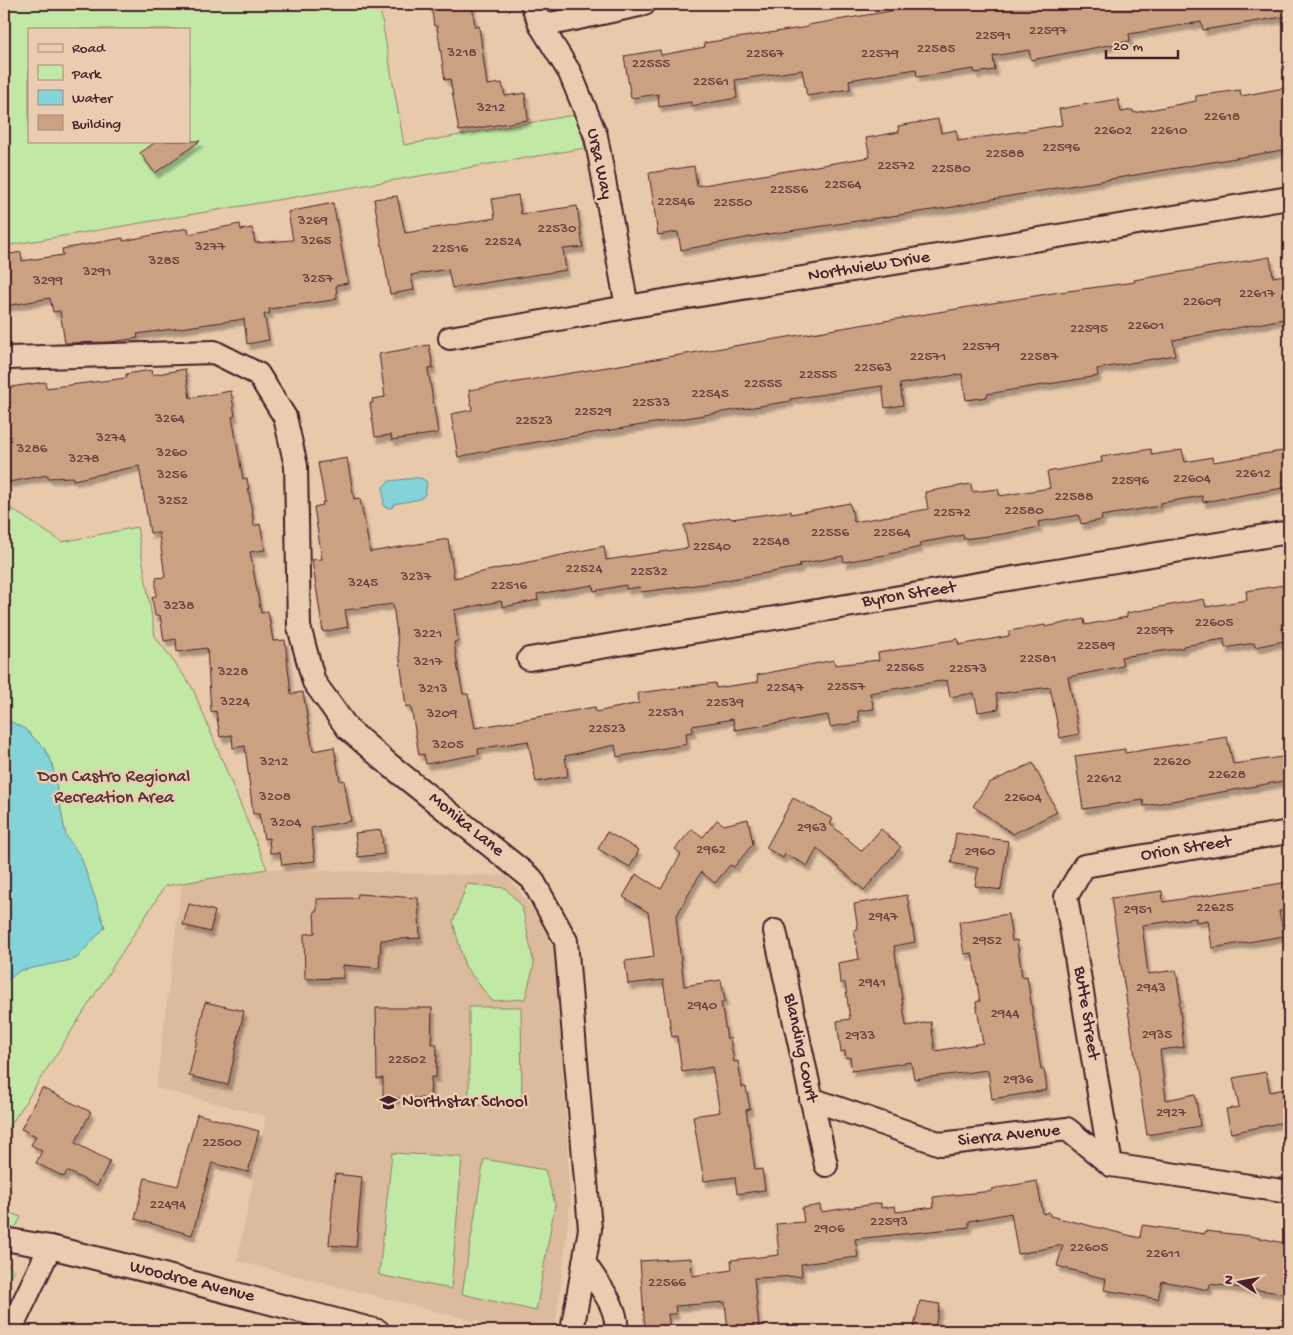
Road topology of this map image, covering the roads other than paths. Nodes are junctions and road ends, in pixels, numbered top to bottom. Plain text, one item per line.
1 (532, 4) edge
2 (644, 4) edge
3 (541, 26) junction
4 (1289, 198) edge
5 (627, 307) junction
6 (450, 338) dead end
7 (10, 358) dead end
8 (1289, 532) edge
9 (529, 659) dead end
10 (1289, 832) edge
11 (1084, 866) joint
12 (775, 931) dead end
13 (811, 1099) junction
14 (826, 1164) dead end
15 (1111, 1165) junction
16 (1289, 1192) edge
17 (4, 1239) edge
18 (50, 1247) junction
19 (584, 1262) junction
20 (10, 1331) edge
21 (378, 1331) edge
22 (572, 1331) edge
23 (616, 1331) edge

1 - 3 street, Ursa Way
2 - 3 street
3 - 5 street, Ursa Way
4 - 5 street, Northview Drive
5 - 6 street, Northview Drive
7 - 19 street, Monika Lane
8 - 9 street, Byron Street
10 - 11 street, Orion Street
11 - 15 street, Butte Street
12 - 13 street, Blanding Court
13 - 14 street, Blanding Court
13 - 15 street, Sierra Avenue
15 - 16 street
17 - 18 street, Woodroe Avenue
18 - 20 street
18 - 21 street, Woodroe Avenue
19 - 22 street, Monika Lane
19 - 23 street

